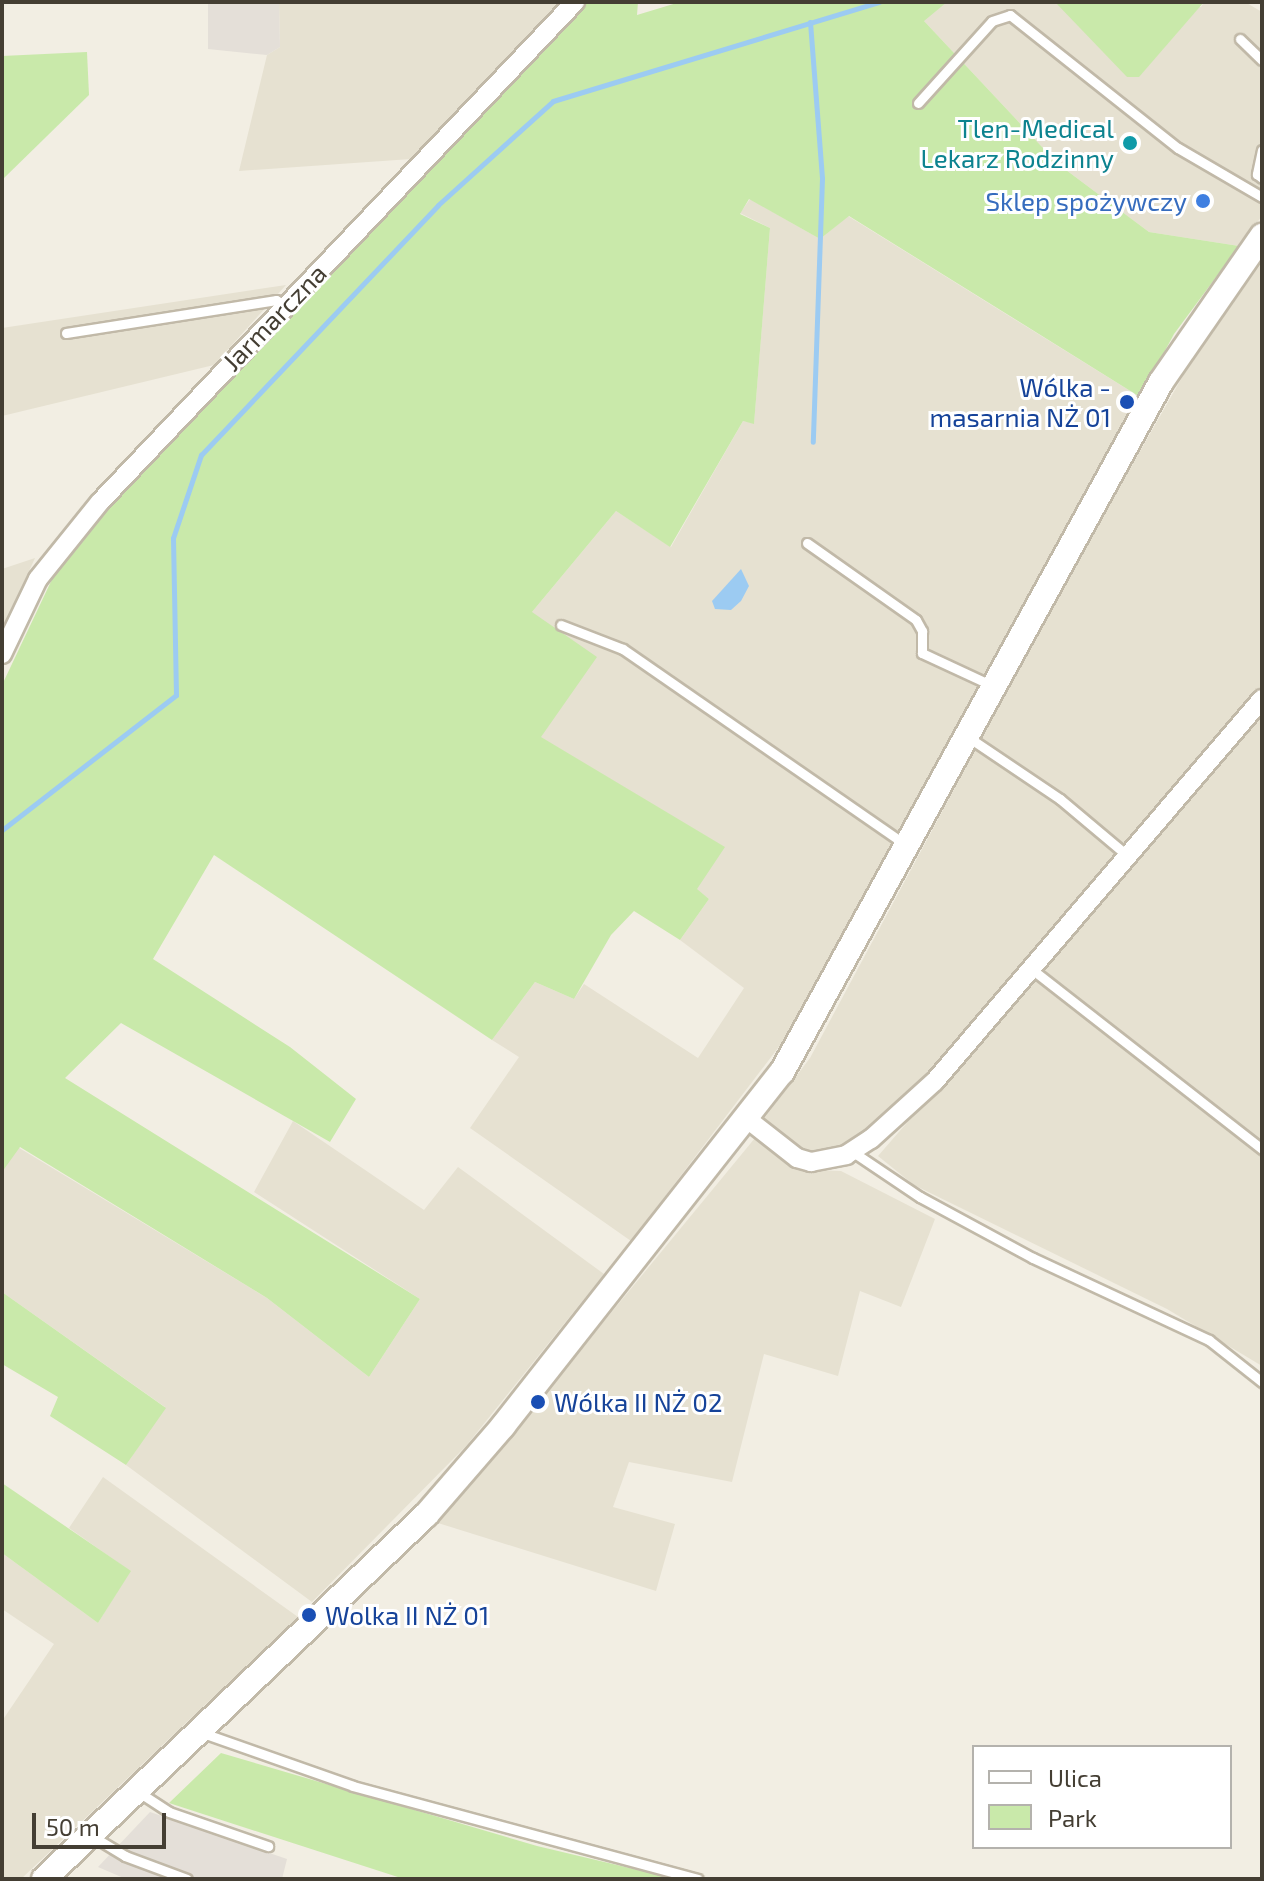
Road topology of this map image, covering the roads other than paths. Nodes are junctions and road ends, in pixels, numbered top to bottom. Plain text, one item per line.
1 (575, 2) edge
2 (1240, 39) dead end
3 (1262, 60) edge
4 (918, 103) dead end
5 (1262, 150) edge
6 (1262, 178) edge
7 (1262, 197) edge
8 (1262, 236) edge
9 (287, 306) junction
10 (66, 333) dead end
11 (807, 543) dead end
12 (561, 625) dead end
13 (2, 654) edge
14 (995, 687) junction
15 (1262, 699) edge
16 (968, 737) junction
17 (908, 847) junction
18 (1128, 856) junction
19 (1029, 967) junction
20 (746, 1118) junction
21 (1262, 1149) edge
22 (853, 1152) junction
23 (1262, 1382) edge
24 (199, 1732) junction
25 (137, 1791) junction
26 (90, 1835) junction
27 (268, 1846) dead end
28 (44, 1879) edge
29 (187, 1879) edge
30 (698, 1879) edge

1 - 9 street, Jarmarczna
2 - 3 lane
4 - 7 lane
5 - 6 lane
8 - 14 street
9 - 10 lane
9 - 13 street, Jarmarczna
11 - 14 lane
12 - 17 lane
14 - 16 street
15 - 18 street
16 - 17 street
16 - 18 lane
17 - 20 street
18 - 19 street
19 - 21 lane
19 - 22 street
20 - 22 street
20 - 24 street
22 - 23 lane
24 - 25 street
24 - 30 lane
25 - 26 street
25 - 27 lane
26 - 28 street
26 - 29 lane

